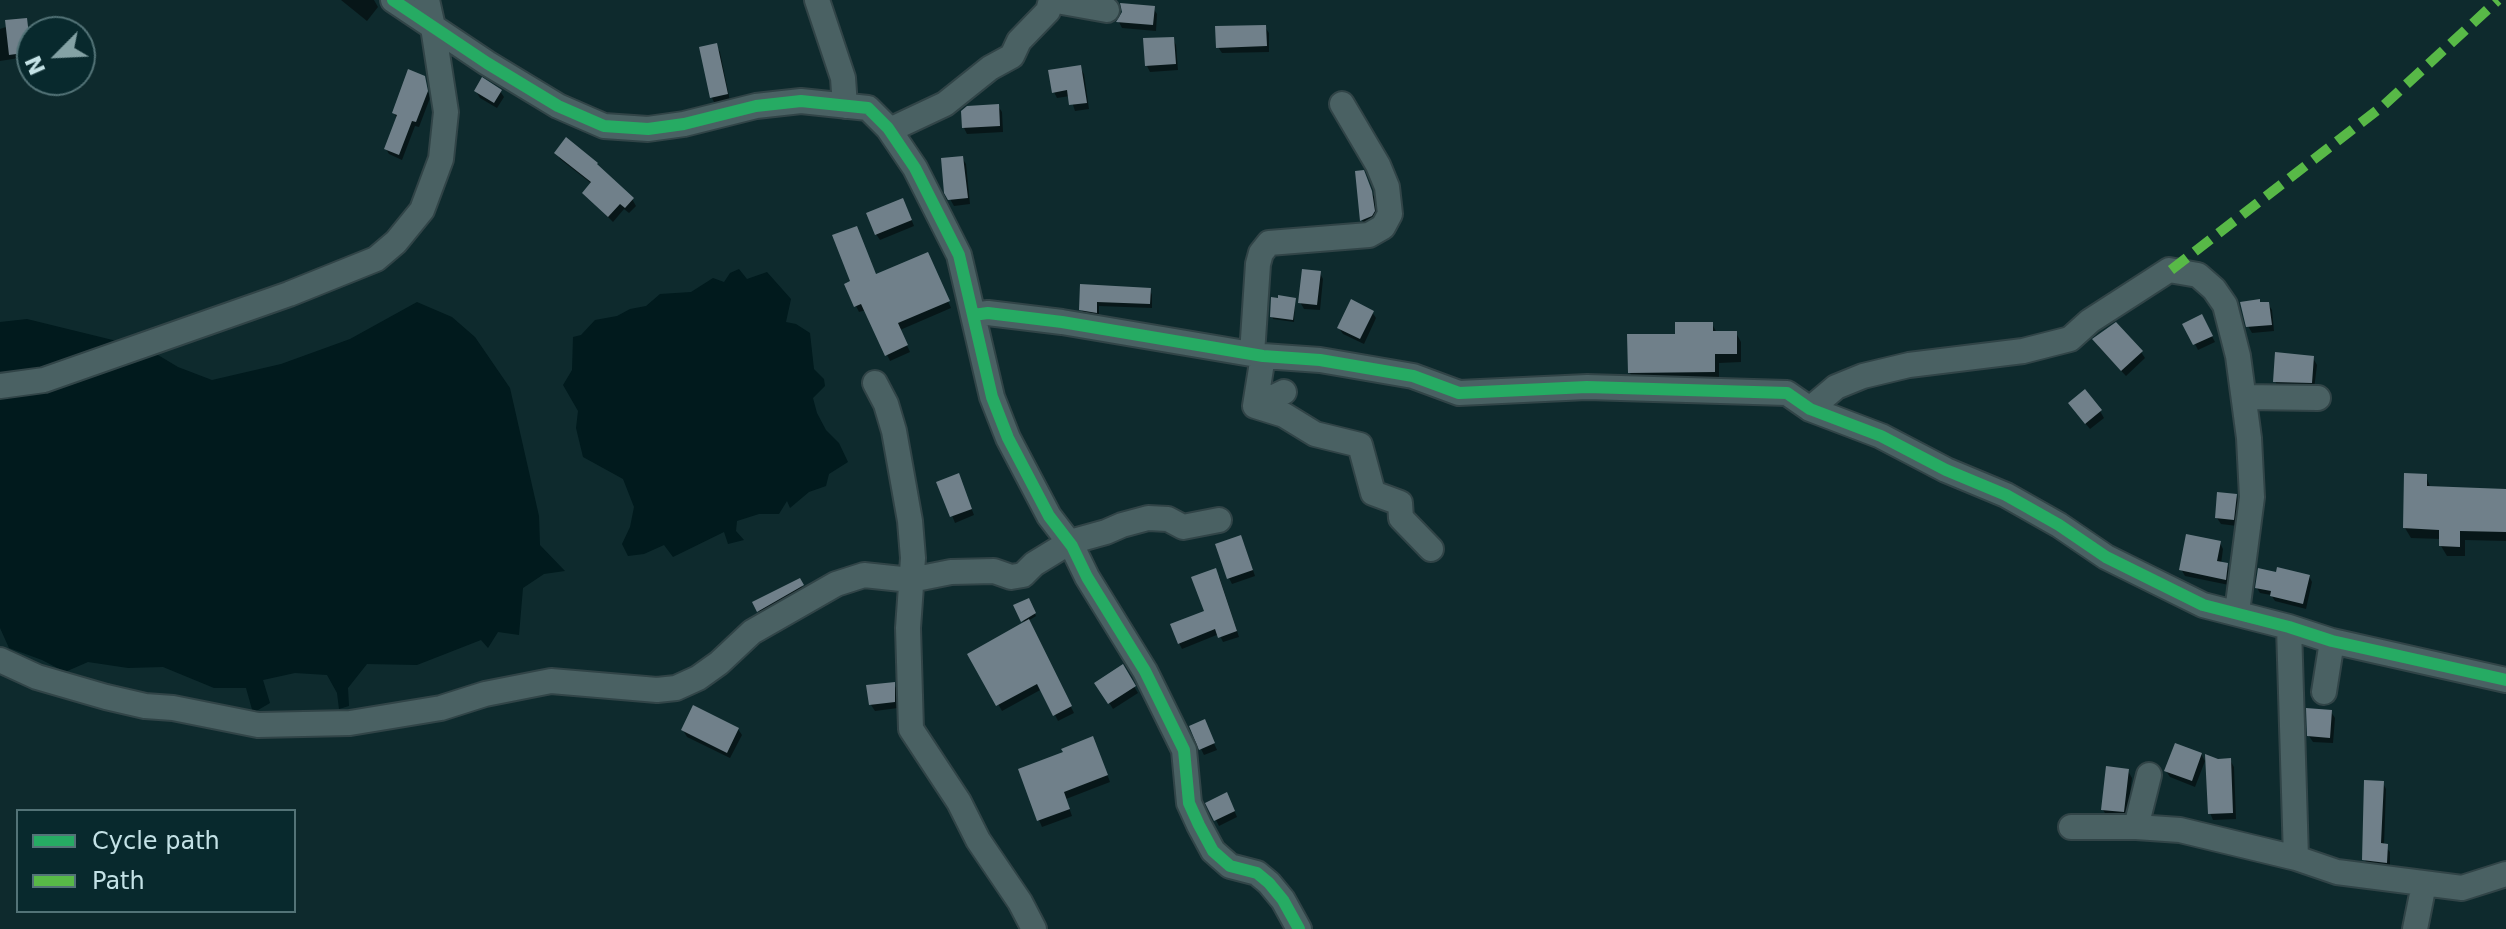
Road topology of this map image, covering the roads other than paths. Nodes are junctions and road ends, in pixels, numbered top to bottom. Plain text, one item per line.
1 (393, 0) edge
2 (427, 0) edge
3 (817, 0) edge
4 (1051, 0) edge
5 (1107, 10) dead end
6 (433, 27) junction
7 (1342, 104) dead end
8 (845, 106) junction
9 (888, 128) junction
10 (973, 315) junction
11 (1258, 355) junction
12 (875, 383) dead end
13 (0, 386) edge
14 (2245, 397) junction
15 (2318, 398) dead end
16 (1810, 409) junction
17 (1219, 520) dead end
18 (1070, 542) junction
19 (1431, 549) dead end
20 (911, 580) junction
21 (2237, 612) junction
22 (2289, 627) junction
23 (2332, 641) junction
24 (0, 660) edge
25 (2506, 680) edge
26 (2324, 692) dead end
27 (2149, 775) dead end
28 (2071, 827) dead end
29 (2136, 827) junction
30 (2296, 858) junction
31 (2506, 874) edge
32 (2424, 884) junction
33 (1034, 929) edge
34 (1299, 929) edge
35 (2415, 929) edge

1 - 6 street
2 - 6 street
3 - 8 street
4 - 5 street
4 - 9 street
6 - 8 street
6 - 13 street
7 - 11 street
8 - 9 street
9 - 10 street
10 - 11 street
10 - 18 street
11 - 16 street
11 - 19 street
12 - 20 street
14 - 15 street
14 - 16 street
14 - 21 street
16 - 21 street
17 - 18 street
18 - 20 street
18 - 34 street
20 - 24 street
20 - 33 street
21 - 22 street
22 - 23 street
22 - 30 street
23 - 25 street
23 - 26 street
27 - 29 street
28 - 29 street
29 - 30 street
30 - 32 street
31 - 32 street
32 - 35 street

